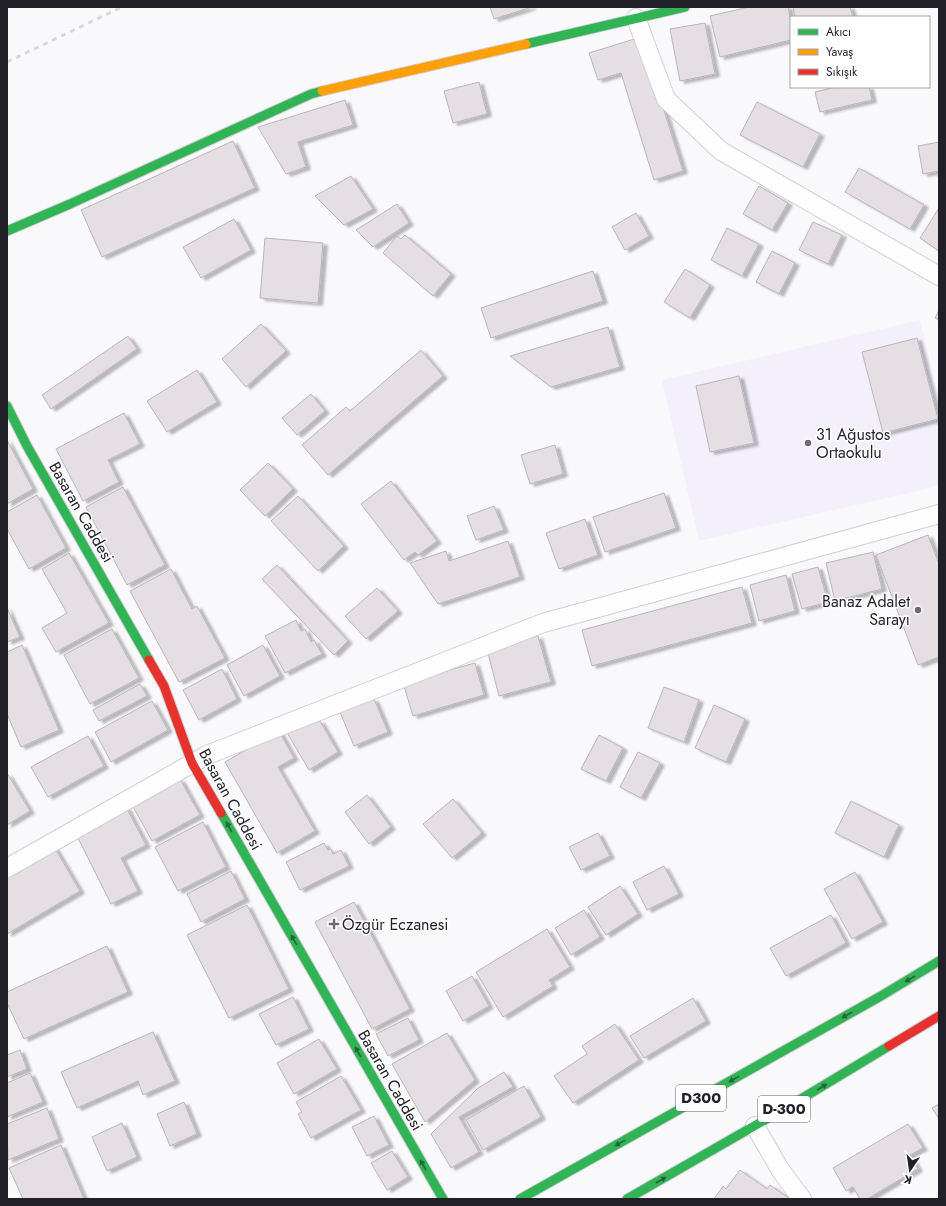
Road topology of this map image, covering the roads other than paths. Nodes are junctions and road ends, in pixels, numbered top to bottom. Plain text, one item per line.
1 (685, 7) edge
2 (636, 18) junction
3 (7, 231) edge
4 (939, 276) edge
5 (7, 406) edge
6 (939, 514) edge
7 (192, 763) junction
8 (7, 868) edge
9 (939, 962) edge
10 (939, 1016) edge
11 (755, 1126) junction
12 (443, 1199) edge
13 (520, 1199) edge
14 (627, 1199) edge
15 (802, 1199) edge

1 - 2 main road
2 - 3 main road
2 - 4 street
5 - 7 main road, Basaran Caddesi
6 - 7 street
7 - 8 street
12 -> 7 main road, Basaran Caddesi
9 -> 13 main road, D300
11 -> 10 main road, D-300
14 -> 11 main road, D-300
11 - 15 street

